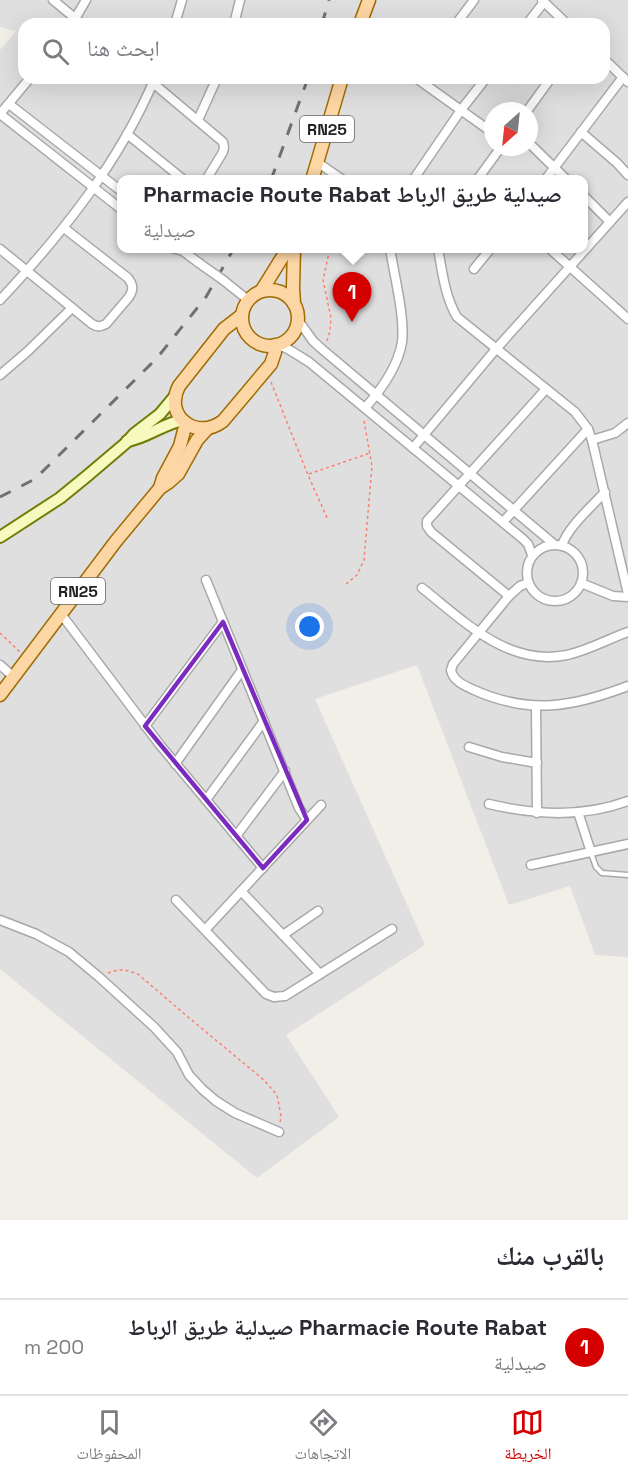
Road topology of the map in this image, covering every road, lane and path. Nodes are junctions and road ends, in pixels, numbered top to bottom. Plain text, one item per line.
1 (53, 0) edge
2 (86, 0) edge
3 (182, 0) edge
4 (240, 0) edge
5 (369, 0) edge
6 (474, 0) edge
7 (543, 1) edge
8 (73, 18) edge
9 (79, 18) edge
10 (177, 18) edge
11 (236, 18) edge
12 (362, 18) edge
13 (460, 18) edge
14 (531, 18) edge
15 (561, 18) edge
16 (610, 65) edge
17 (625, 80) edge
18 (25, 84) edge
19 (150, 84) edge
20 (157, 84) edge
21 (214, 84) edge
22 (340, 84) edge
23 (424, 84) edge
24 (481, 84) edge
25 (547, 84) edge
26 (534, 102) edge
27 (9, 104) junction
28 (461, 110) junction
29 (0, 114) edge
30 (198, 120) junction
31 (484, 127) edge
32 (581, 132) junction
33 (127, 134) junction
34 (538, 151) edge
35 (495, 156) edge
36 (317, 162) junction
37 (555, 167) junction
38 (178, 175) edge
39 (209, 175) edge
40 (313, 175) edge
41 (336, 175) edge
42 (416, 175) edge
43 (484, 175) edge
44 (549, 175) edge
45 (562, 175) edge
46 (628, 175) edge
47 (102, 176) junction
48 (94, 188) junction
49 (117, 188) edge
50 (588, 200) edge
51 (628, 202) edge
52 (117, 207) edge
53 (610, 222) junction
54 (64, 228) junction
55 (588, 247) edge
56 (0, 249) edge
57 (187, 253) edge
58 (285, 253) edge
59 (294, 253) edge
60 (329, 253) edge
61 (391, 253) edge
62 (439, 253) edge
63 (488, 253) edge
64 (554, 253) edge
65 (582, 253) edge
66 (570, 267) junction
67 (474, 269) dead end
68 (27, 271) junction
69 (262, 290) junction
70 (0, 300) edge
71 (248, 300) junction
72 (294, 304) junction
73 (72, 308) junction
74 (242, 315) junction
75 (628, 319) edge
76 (298, 320) junction
77 (276, 345) junction
78 (496, 349) junction
79 (323, 350) junction
80 (267, 369) junction
81 (0, 375) edge
82 (546, 389) junction
83 (376, 395) junction
84 (175, 396) junction
85 (365, 408) junction
86 (184, 422) junction
87 (628, 423) edge
88 (207, 429) junction
89 (588, 429) junction
90 (424, 435) junction
91 (592, 440) junction
92 (127, 442) junction
93 (413, 447) junction
94 (370, 453) junction
95 (470, 473) junction
96 (308, 474) junction
97 (458, 485) junction
98 (159, 488) junction
99 (605, 492) junction
100 (514, 510) junction
101 (328, 520) dead end
102 (503, 522) junction
103 (0, 537) edge
104 (559, 545) junction
105 (532, 555) junction
106 (206, 580) dead end
107 (528, 583) junction
108 (581, 583) junction
109 (346, 584) dead end
110 (422, 588) dead end
111 (509, 596) junction
112 (628, 596) edge
113 (61, 614) junction
114 (223, 622) junction
115 (628, 632) edge
116 (0, 633) edge
117 (479, 633) junction
118 (27, 659) junction
119 (0, 664) edge
120 (242, 670) junction
121 (14, 677) junction
122 (628, 686) edge
123 (0, 695) edge
124 (536, 706) junction
125 (264, 721) junction
126 (146, 726) junction
127 (469, 747) dead end
128 (537, 763) junction
129 (175, 764) junction
130 (285, 771) junction
131 (206, 800) junction
132 (628, 801) edge
133 (489, 804) dead end
134 (321, 805) dead end
135 (578, 812) junction
136 (537, 813) junction
137 (307, 820) junction
138 (236, 836) junction
139 (628, 844) edge
140 (591, 852) junction
141 (531, 865) dead end
142 (263, 868) junction
143 (628, 875) edge
144 (242, 891) junction
145 (176, 900) dead end
146 (318, 911) dead end
147 (0, 920) edge
148 (392, 929) dead end
149 (205, 930) junction
150 (283, 935) junction
151 (320, 974) junction
152 (99, 977) junction
153 (279, 1131) joint

1 - 8 street
2 - 9 street
3 - 10 street
4 - 11 street
5 - 12 main road
6 - 13 street
7 - 14 street
7 - 15 street
16 - 17 street
17 - 32 street
18 - 27 street
19 - 33 street
20 - 30 street
21 - 30 street
22 - 36 main road, RN25
23 - 28 street
24 - 28 street
25 - 26 street
27 - 29 street
27 - 47 street
28 - 31 street
28 - 42 street
29 - 48 street
30 - 39 street
32 - 37 street
32 - 46 street
33 - 38 street
33 - 47 street
34 - 37 street
35 - 43 street
36 - 40 main road, RN25
36 - 41 street
37 - 44 street
37 - 45 street
47 - 48 street
47 - 49 street
48 - 52 street
48 - 54 street
50 - 53 street
51 - 53 street
53 - 55 street
54 - 68 street
54 - 73 street
56 - 68 street
57 - 71 street, bridge
58 - 69 main road
59 - 72 main road
60 - 79 path
61 - 83 street
62 - 78 street
63 - 67 street
64 - 66 street
65 - 66 street
66 - 75 street
66 - 78 street
68 - 70 street
68 - 73 street
69 - 71 main road
69 - 72 main road
71 - 74 main road
72 - 76 main road
73 - 81 street
74 - 77 main road
74 - 84 main road
76 - 77 main road, RN25
76 - 79 street
77 - 80 main road, RN25
77 - 85 street
78 - 82 street
78 - 90 street
79 - 83 street
80 - 88 main road, RN25
80 - 96 path
82 - 89 street
82 - 95 street
83 - 85 street
83 - 90 street
84 - 86 main road
84 - 92 main road
85 - 93 street
85 - 94 path
86 - 88 main road
86 - 92 main road
86 - 98 main road, RN25
87 - 91 street
88 - 98 main road, RN25
89 - 91 street
89 - 100 street
90 - 93 street
90 - 95 street
91 - 99 street
92 - 103 main road
93 - 97 street
94 - 96 path
94 - 109 path
95 - 97 street
95 - 100 street
96 - 101 path
97 - 102 street
97 - 111 street
98 - 113 main road, RN25
99 - 104 street
99 - 112 street
100 - 102 street
100 - 104 street
102 - 105 street
104 - 105 street
104 - 108 street
105 - 107 street
106 - 114 street
107 - 108 street
107 - 111 street
108 - 112 street
110 - 117 street
111 - 117 street
113 - 118 main road, RN25
113 - 126 street
114 - 120 street
114 - 126 street
115 - 117 street
116 - 118 path
117 - 124 street
118 - 121 main road, RN25
119 - 121 street
120 - 125 street
120 - 129 street
121 - 123 main road, RN25
122 - 124 street
124 - 128 street
125 - 130 street
125 - 131 street
126 - 129 street
127 - 128 street
128 - 136 street
129 - 131 street
130 - 137 street
130 - 138 street
131 - 138 street
132 - 135 street
133 - 136 street
134 - 137 street
135 - 136 street
135 - 140 street
137 - 142 street
138 - 142 street
139 - 140 street
140 - 141 street
140 - 143 lane
142 - 144 street
144 - 149 street
144 - 150 street
145 - 149 street
146 - 150 street
147 - 152 street
148 - 151 street
149 - 151 street
150 - 151 street
152 - 153 street
152 - 153 path

